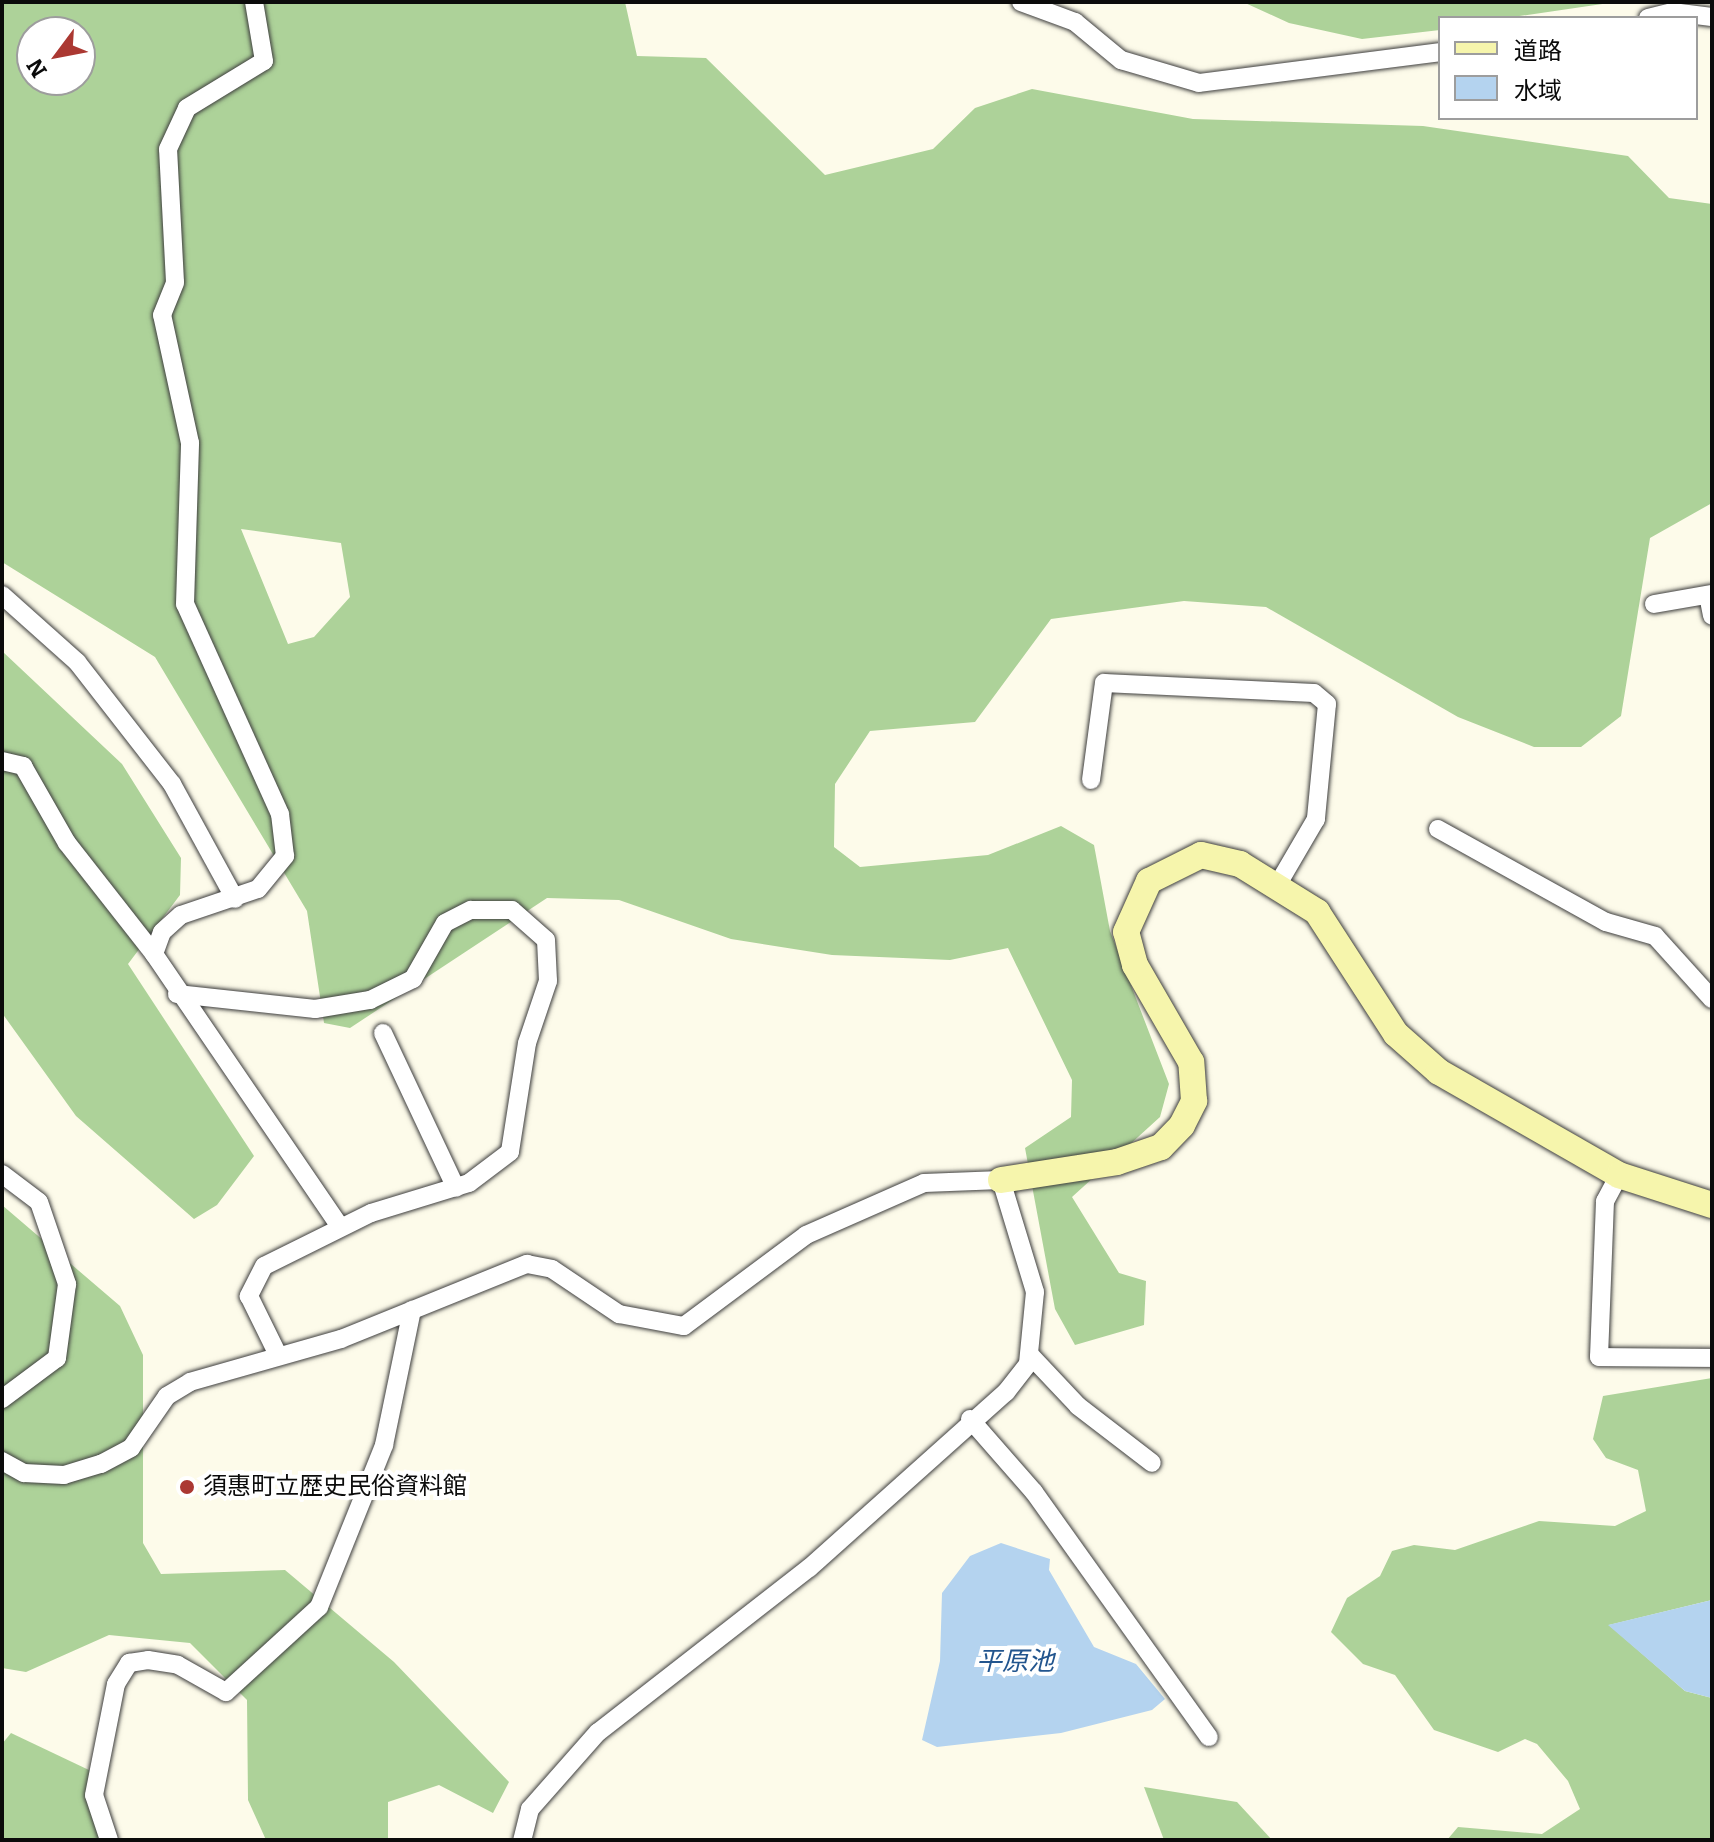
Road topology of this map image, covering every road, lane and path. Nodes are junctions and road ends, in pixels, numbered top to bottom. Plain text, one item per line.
1 (254, 2) edge
2 (1021, 2) edge
3 (1656, 16) edge
4 (1712, 17) edge
5 (1438, 52) edge
6 (2, 595) edge
7 (1710, 595) edge
8 (1654, 604) dead end
9 (1712, 616) edge
10 (2, 761) edge
11 (1091, 780) dead end
12 (1438, 829) dead end
13 (1278, 884) junction
14 (235, 899) junction
15 (154, 954) junction
16 (177, 994) junction
17 (1712, 999) edge
18 (383, 1033) dead end
19 (2, 1174) edge
20 (1619, 1175) junction
21 (1001, 1180) junction
22 (456, 1188) junction
23 (1712, 1205) edge
24 (340, 1227) junction
25 (412, 1310) junction
26 (277, 1353) junction
27 (1030, 1355) junction
28 (1712, 1358) edge
29 (2, 1399) edge
30 (970, 1419) junction
31 (2, 1461) edge
32 (1152, 1463) dead end
33 (1209, 1737) dead end
34 (109, 1840) edge
35 (522, 1840) edge

1 - 14 street
2 - 5 street
3 - 4 street
6 - 14 street
7 - 8 street
7 - 9 street
10 - 15 street
11 - 13 street
12 - 17 street
13 - 20 street
13 - 21 street
14 - 15 street
15 - 16 street
16 - 22 street
16 - 24 street
18 - 22 street
19 - 29 street
20 - 23 street
20 - 28 street
21 - 25 street
21 - 27 street
22 - 24 street
24 - 26 street
25 - 26 street
25 - 34 street
26 - 31 street
27 - 30 street
27 - 32 street
30 - 33 street
30 - 35 street

